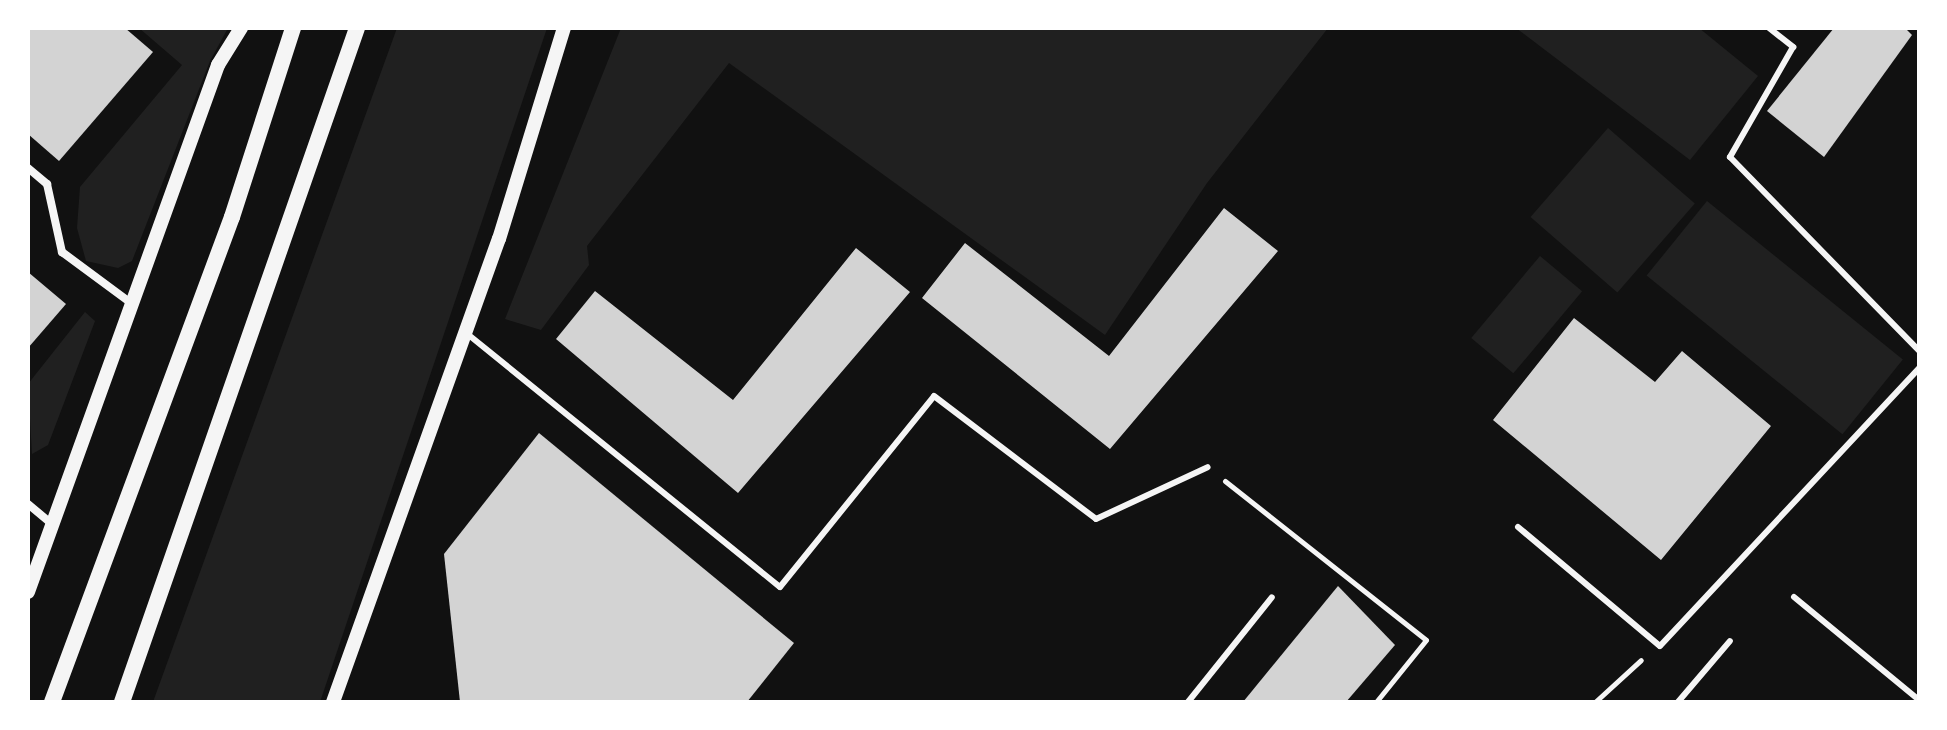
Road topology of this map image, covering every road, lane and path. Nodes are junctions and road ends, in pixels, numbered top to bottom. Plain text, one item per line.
1 (241, 28) edge
2 (293, 28) edge
3 (357, 28) edge
4 (564, 28) edge
5 (1769, 28) edge
6 (28, 168) edge
7 (131, 303) junction
8 (465, 332) junction
9 (1919, 351) edge
10 (1919, 368) edge
11 (1208, 467) joint
12 (28, 504) edge
13 (51, 523) junction
14 (1518, 527) dead end
15 (28, 592) edge
16 (1272, 597) dead end
17 (1794, 597) dead end
18 (1730, 641) dead end
19 (1660, 646) junction
20 (1919, 700) edge
21 (52, 702) edge
22 (122, 702) edge
23 (333, 702) edge
24 (1188, 702) edge
25 (1376, 702) edge
26 (1595, 702) edge
27 (1678, 702) edge

1 - 7 street
2 - 21 main road
3 - 22 main road
4 - 8 street
5 - 9 lane
6 - 7 street
7 - 13 street
8 - 11 lane
8 - 23 street
10 - 19 lane
11 - 25 path
12 - 13 street
13 - 15 street
14 - 19 lane
16 - 24 lane
17 - 20 lane
18 - 27 lane
19 - 26 path

